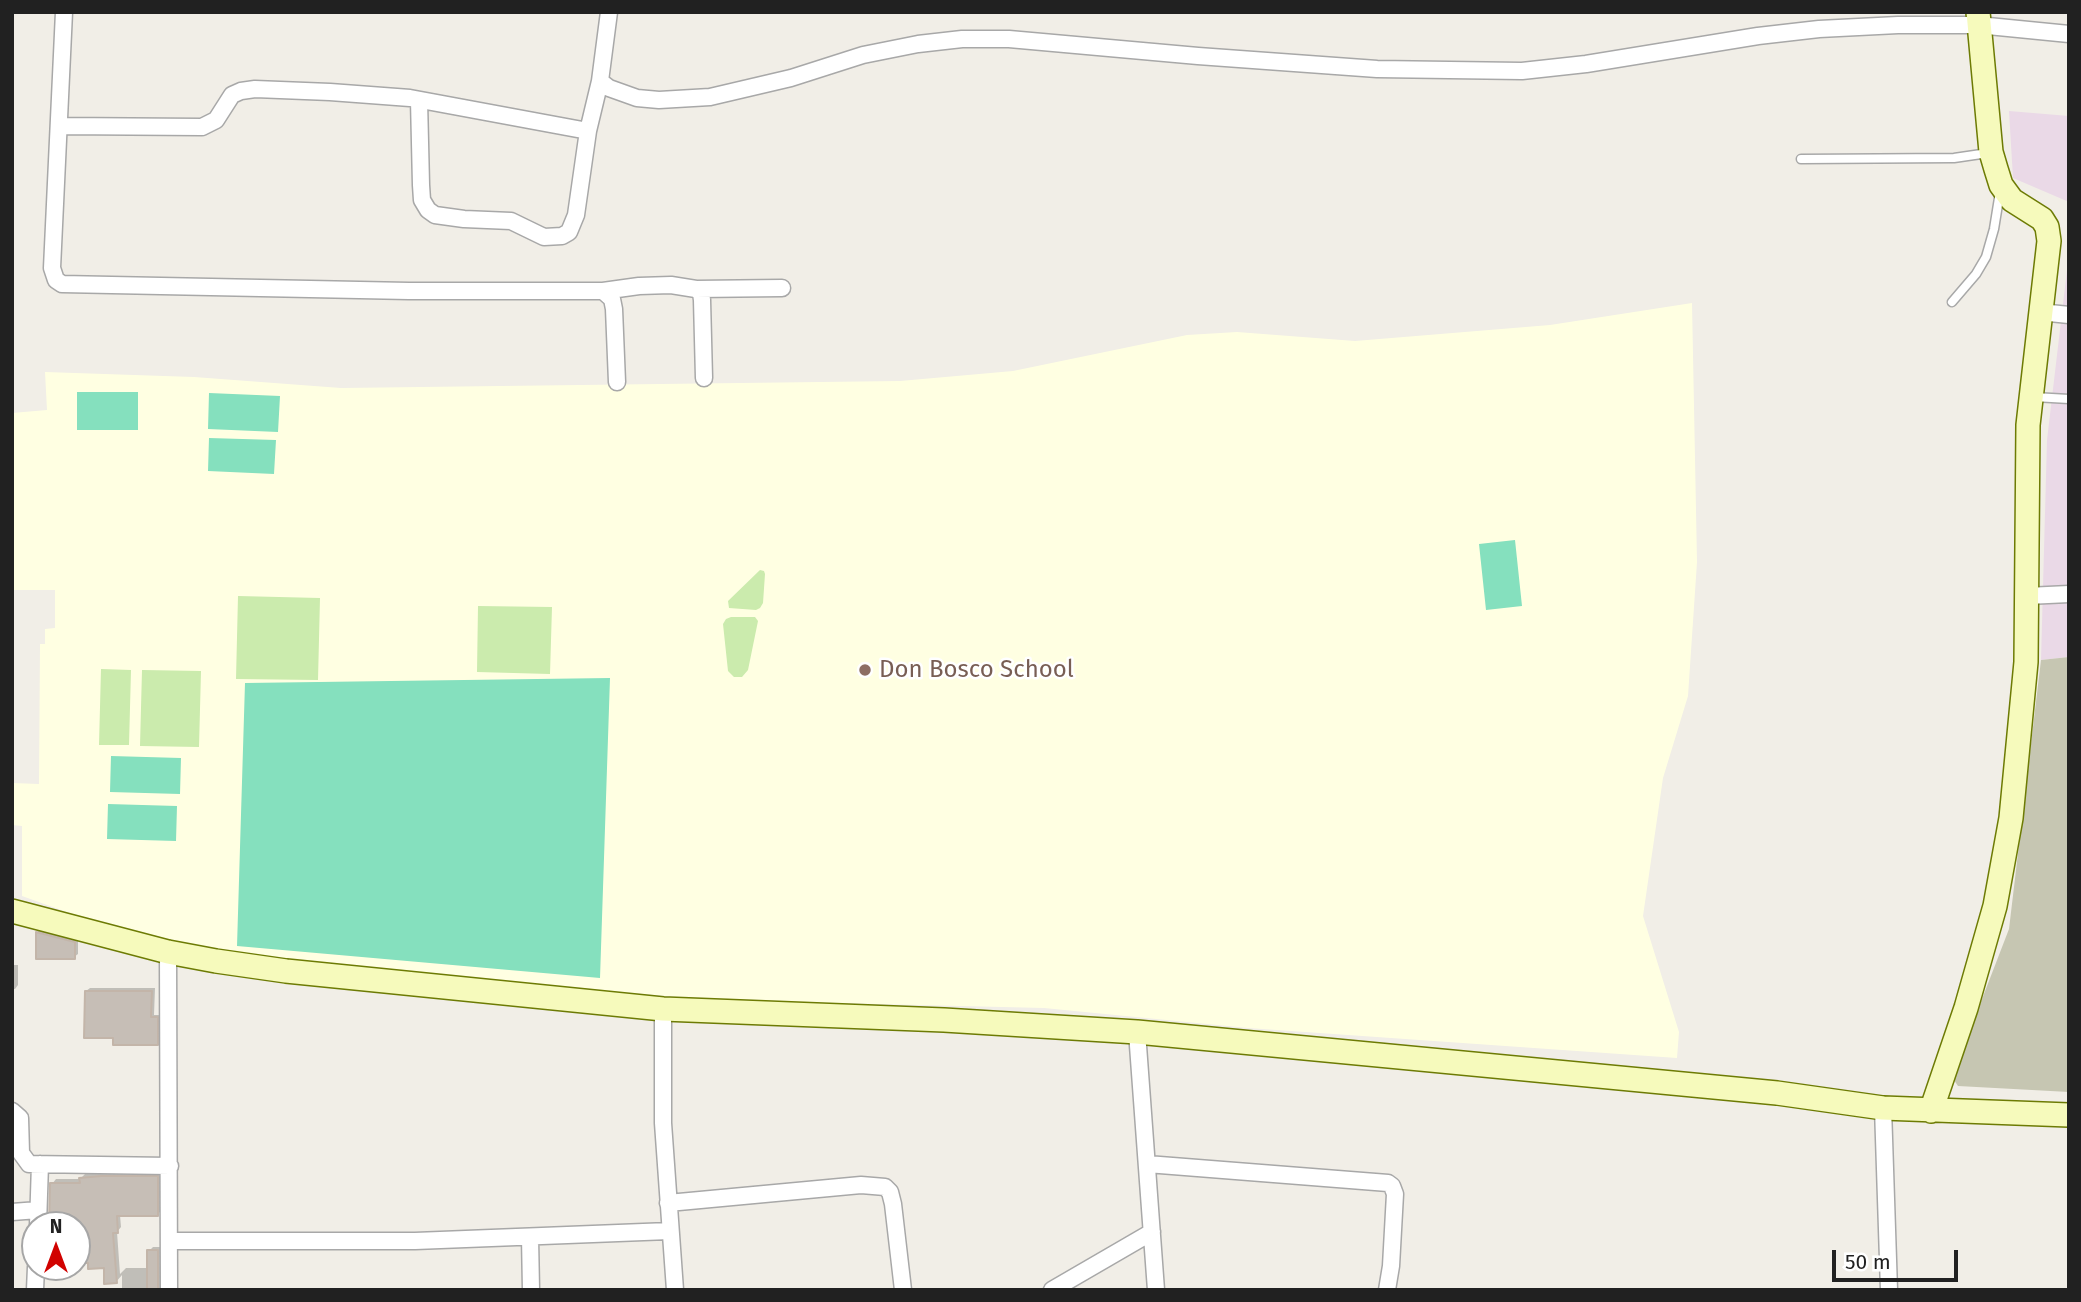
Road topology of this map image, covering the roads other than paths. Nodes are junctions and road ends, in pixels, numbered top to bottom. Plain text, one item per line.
1 (64, 12) edge
2 (609, 12) edge
3 (1978, 19) edge
4 (2069, 34) edge
5 (600, 81) junction
6 (419, 100) junction
7 (59, 126) junction
8 (587, 131) junction
9 (1991, 152) junction
10 (1801, 159) dead end
11 (2001, 185) junction
12 (782, 288) dead end
13 (696, 289) junction
14 (603, 290) junction
15 (1952, 302) dead end
16 (2040, 312) junction
17 (2069, 315) edge
18 (704, 378) dead end
19 (617, 382) dead end
20 (2031, 397) junction
21 (2069, 399) edge
22 (2069, 594) edge
23 (2027, 596) junction
24 (12, 911) edge
25 (168, 952) junction
26 (663, 1009) junction
27 (1137, 1032) junction
28 (1883, 1108) junction
29 (12, 1111) edge
30 (1931, 1111) junction
31 (2069, 1115) edge
32 (40, 1164) junction
33 (1147, 1164) junction
34 (170, 1166) junction
35 (668, 1203) junction
36 (38, 1211) edge
37 (670, 1231) junction
38 (1152, 1232) junction
39 (530, 1237) junction
40 (170, 1241) junction
41 (169, 1290) edge
42 (531, 1290) edge
43 (675, 1290) edge
44 (903, 1290) edge
45 (1052, 1290) edge
46 (1156, 1290) edge
47 (1387, 1290) edge
48 (1889, 1290) edge

1 - 7 street
2 - 5 street
3 - 4 street
3 - 5 street
3 - 9 street
5 - 8 street
6 - 7 street
6 - 8 street
6 - 8 street
7 - 14 street
9 - 10 lane
9 - 11 street
11 - 15 lane
11 - 16 street
12 - 13 street
13 - 14 street
13 - 18 street
14 - 19 street
16 - 17 street
16 - 20 street
20 - 21 lane
20 - 23 street
22 - 23 street
23 - 30 street
24 - 25 street
25 - 26 street
25 - 34 street
26 - 27 street
26 - 35 street
27 - 28 street
27 - 33 street
28 - 30 street
28 - 48 street
29 - 32 street
30 - 31 street
32 - 34 street
32 - 36 street
33 - 38 street
33 - 47 street
34 - 40 street
35 - 37 street
35 - 44 street
37 - 39 street
37 - 43 street
38 - 45 street
38 - 46 street
39 - 40 street
39 - 42 street
40 - 41 street

